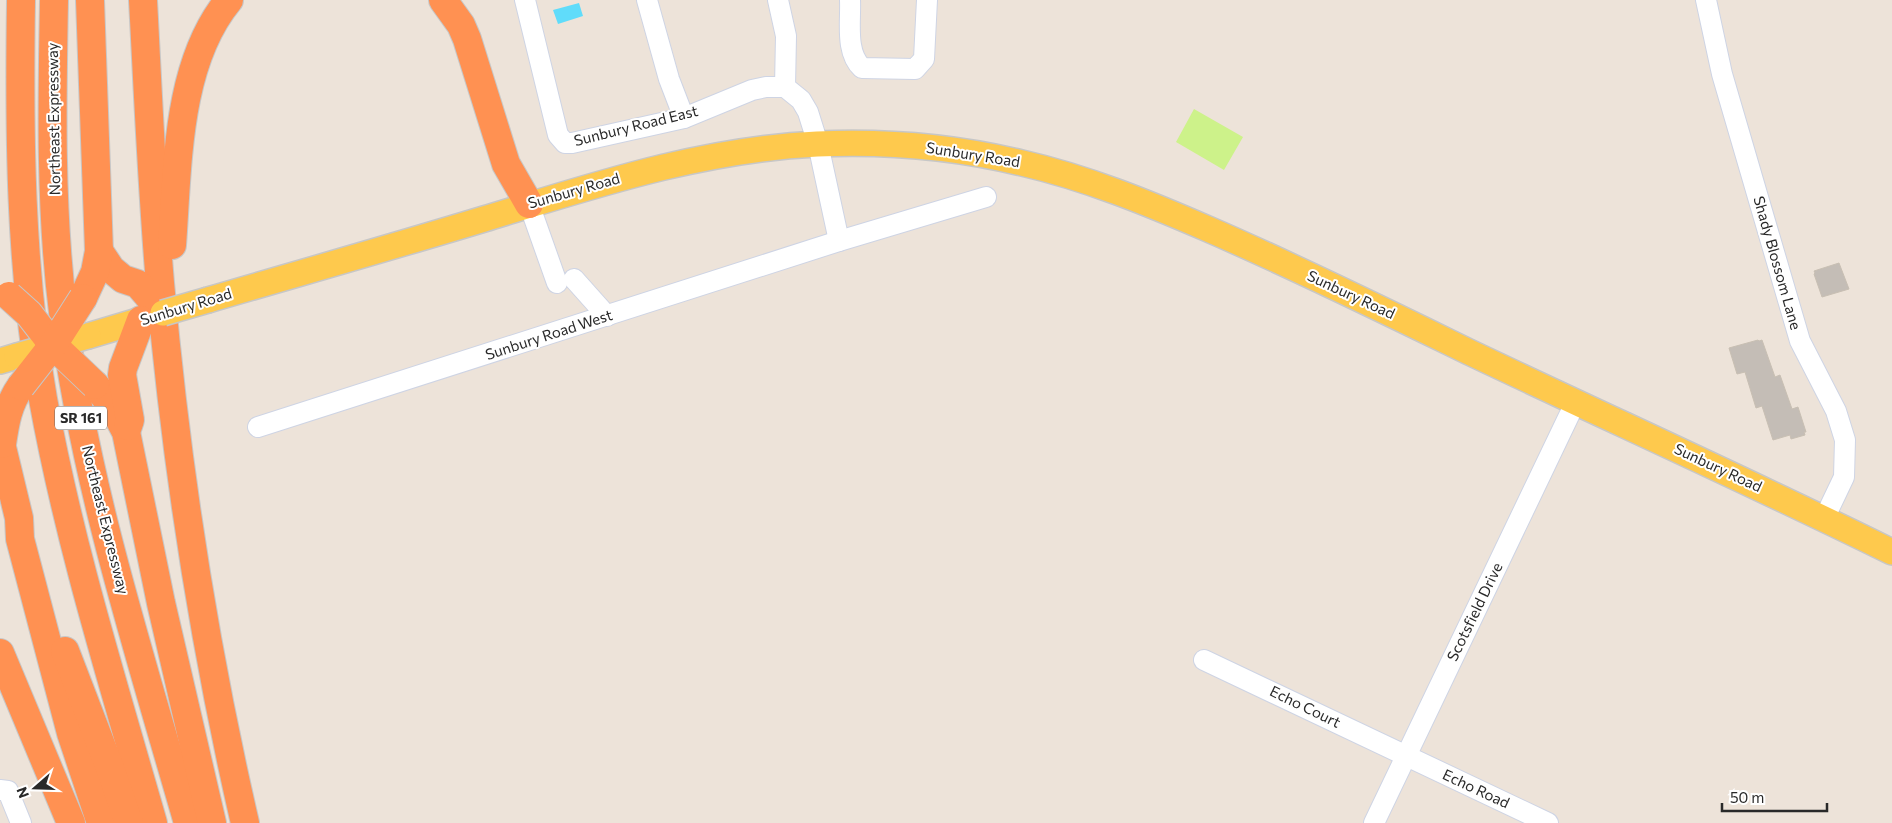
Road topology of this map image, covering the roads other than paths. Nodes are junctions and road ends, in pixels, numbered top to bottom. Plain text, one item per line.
1 (22, 0) edge
2 (54, 0) edge
3 (90, 0) edge
4 (143, 0) edge
5 (228, 0) edge
6 (443, 0) edge
7 (525, 0) edge
8 (647, 0) edge
9 (778, 0) edge
10 (850, 0) edge
11 (927, 0) edge
12 (1706, 0) edge
13 (784, 87) junction
14 (684, 118) junction
15 (818, 144) junction
16 (986, 197) dead end
17 (529, 204) junction
18 (839, 242) junction
19 (99, 251) junction
20 (149, 284) junction
21 (5, 291) edge
22 (607, 316) junction
23 (152, 317) junction
24 (53, 345) junction
25 (9, 358) edge
26 (1576, 401) junction
27 (258, 427) dead end
28 (126, 432) junction
29 (1, 442) edge
30 (19, 518) junction
31 (1824, 519) junction
32 (1892, 552) edge
33 (0, 653) edge
34 (1204, 660) dead end
35 (1406, 755) junction
36 (0, 790) edge
37 (21, 823) edge
38 (71, 823) edge
39 (102, 823) edge
40 (130, 823) edge
41 (154, 823) edge
42 (188, 823) edge
43 (212, 823) edge
44 (245, 823) edge
45 (1374, 823) edge
46 (1548, 823) edge

1 - 41 highway, SR 161
2 - 42 highway, Northeast Expressway / SR 161
3 - 19 highway
4 - 20 highway
5 - 20 highway
6 - 17 highway
7 - 14 street, Sunbury Road East
8 - 14 street
9 - 13 street
10 - 11 street
12 - 31 street, Shady Blossom Lane
13 - 14 street, Sunbury Road East
13 - 15 street
15 - 17 main road, Sunbury Road
15 - 18 street
15 - 26 main road, Sunbury Road
16 - 18 street, Sunbury Road West
17 - 22 street
17 - 23 main road, Sunbury Road, bridge
18 - 22 street, Sunbury Road West
19 - 20 highway
19 - 24 highway, bridge
20 - 23 highway
20 - 44 highway
21 - 24 highway, bridge
22 - 27 street, Sunbury Road West
23 - 24 main road, Sunbury Road, bridge
23 - 28 highway
24 - 25 main road, Sunbury Road, bridge
24 - 28 highway, bridge
24 - 29 highway, bridge
26 - 31 main road, Sunbury Road
26 - 35 street, Scotsfield Drive
28 - 43 highway
29 - 30 highway
30 - 39 highway
30 - 40 highway
31 - 32 main road, Sunbury Road
33 - 38 highway
34 - 35 street, Echo Court
35 - 45 street, Scotsfield Drive
35 - 46 street, Echo Road
36 - 37 street

